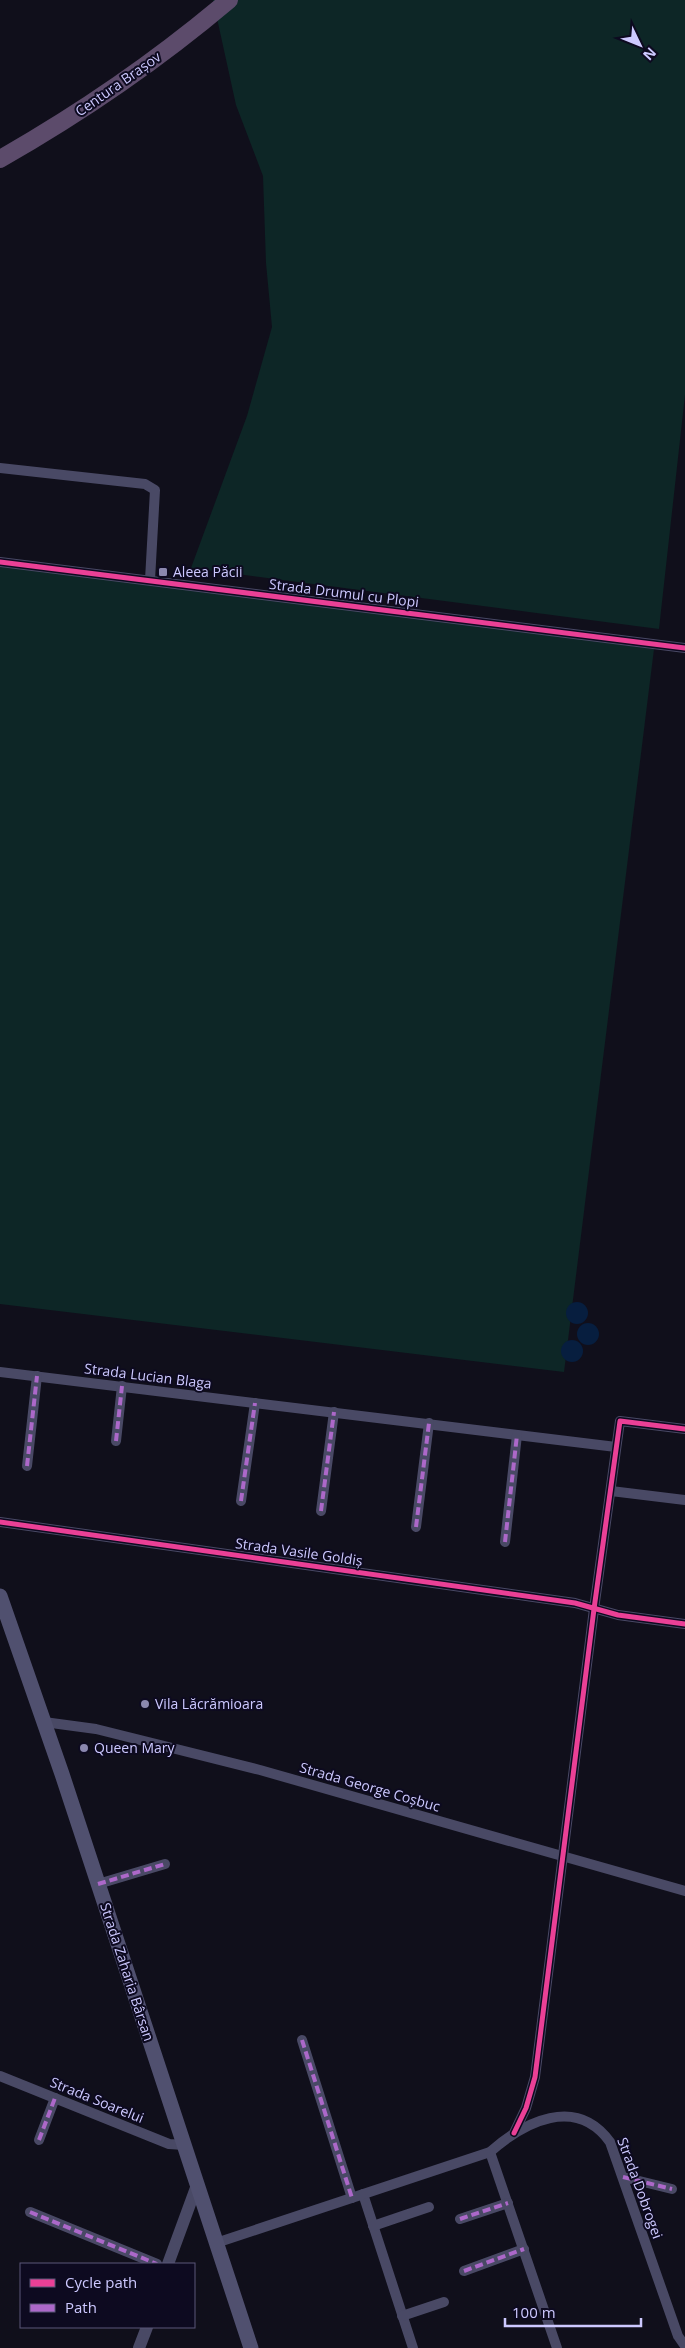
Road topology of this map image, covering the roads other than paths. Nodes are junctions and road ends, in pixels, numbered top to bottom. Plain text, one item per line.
1 (211, 0) edge
2 (228, 0) edge
3 (0, 146) edge
4 (0, 159) edge
5 (0, 468) edge
6 (0, 562) edge
7 (150, 580) junction
8 (685, 648) edge
9 (0, 1372) edge
10 (37, 1376) junction
11 (122, 1386) junction
12 (255, 1403) junction
13 (334, 1412) junction
14 (429, 1423) junction
15 (685, 1429) edge
16 (517, 1435) junction
17 (116, 1441) dead end
18 (616, 1448) junction
19 (27, 1466) dead end
20 (611, 1491) junction
21 (685, 1500) edge
22 (241, 1501) dead end
23 (321, 1511) dead end
24 (0, 1522) edge
25 (416, 1527) dead end
26 (505, 1542) dead end
27 (0, 1596) edge
28 (594, 1609) junction
29 (685, 1624) edge
30 (44, 1722) junction
31 (562, 1857) junction
32 (165, 1864) dead end
33 (98, 1884) junction
34 (685, 1891) edge
35 (302, 2040) dead end
36 (0, 2076) edge
37 (56, 2098) junction
38 (514, 2133) junction
39 (39, 2140) dead end
40 (184, 2146) junction
41 (490, 2152) junction
42 (623, 2177) junction
43 (197, 2185) junction
44 (672, 2189) dead end
45 (363, 2194) junction
46 (352, 2198) junction
47 (508, 2203) junction
48 (429, 2207) dead end
49 (30, 2212) dead end
50 (460, 2219) dead end
51 (373, 2226) junction
52 (216, 2243) junction
53 (524, 2250) junction
54 (155, 2263) edge
55 (168, 2263) edge
56 (464, 2271) dead end
57 (444, 2302) dead end
58 (402, 2316) junction
59 (147, 2328) edge
60 (685, 2346) edge
61 (139, 2348) edge
62 (251, 2348) edge
63 (413, 2348) edge
64 (557, 2348) edge

1 - 3 highway, Centura Brașov
2 - 4 highway, Centura Brașov
5 - 7 street
6 - 7 street, Strada Drumul cu Plopi
7 - 8 street, Strada Drumul cu Plopi
9 - 10 street, Strada Lucian Blaga
10 - 11 street, Strada Lucian Blaga
10 - 19 street
11 - 12 street, Strada Lucian Blaga
11 - 17 street
12 - 13 street, Strada Lucian Blaga
12 - 22 street
13 - 14 street, Strada Lucian Blaga
13 - 23 street
14 - 16 street, Strada Lucian Blaga
14 - 25 street
15 - 18 street
16 - 18 street, Strada Lucian Blaga
16 - 26 street
18 - 20 street
20 - 21 street
20 - 28 street
24 - 28 street, Strada Vasile Goldiș
27 - 30 main road, Strada Zaharia Bârsan
28 - 29 street, Strada Vasile Goldiș
28 - 31 street
30 - 31 street, Strada George Coșbuc
30 - 33 main road, Strada Zaharia Bârsan
31 - 34 street, Strada George Coșbuc
31 - 38 street
32 - 33 street
33 - 40 main road, Strada Zaharia Bârsan
35 - 46 street
36 - 37 street, Strada Soarelui
37 - 39 street
37 - 40 street, Strada Soarelui
38 - 41 street, Strada Dobrogei
38 - 42 street, Strada Dobrogei
40 - 43 main road, Strada Zaharia Bârsan
41 - 45 street, Strada Dobrogei
41 - 47 street
42 - 44 street
42 - 60 street, Strada Dobrogei
43 - 52 main road, Strada Zaharia Bârsan
43 - 55 street
45 - 46 street, Strada Dobrogei
45 - 51 street
46 - 52 street, Strada Dobrogei
47 - 50 street
47 - 53 street
48 - 51 street
49 - 54 street
51 - 58 street
52 - 62 main road, Strada Zaharia Bârsan
53 - 56 street
53 - 64 street
57 - 58 street
58 - 63 street
59 - 61 street

